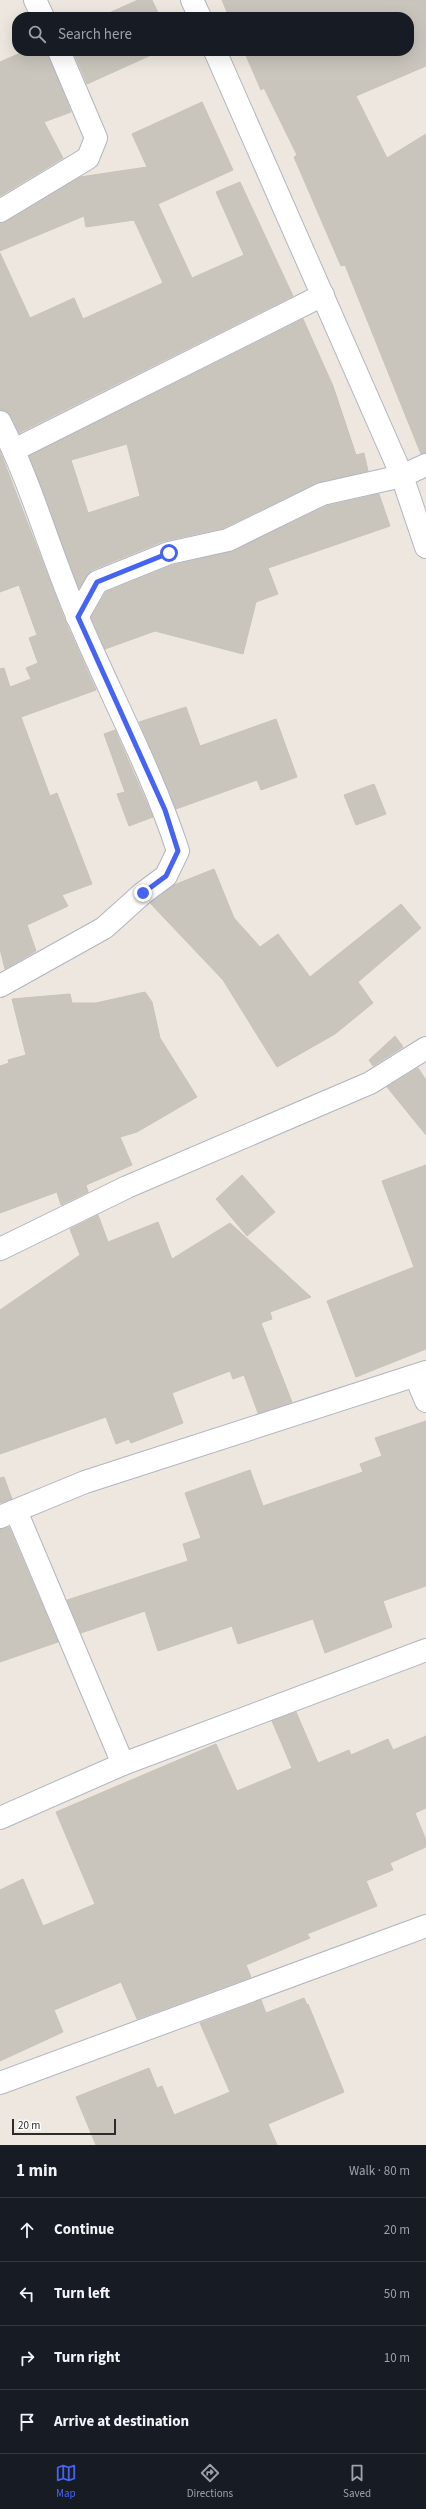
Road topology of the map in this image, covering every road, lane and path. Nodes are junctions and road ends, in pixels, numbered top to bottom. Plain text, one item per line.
1 (35, 0) edge
2 (192, 0) edge
3 (41, 12) edge
4 (198, 12) edge
5 (61, 56) edge
6 (217, 56) edge
7 (0, 211) edge
8 (322, 295) junction
9 (0, 422) edge
10 (14, 450) junction
11 (426, 465) edge
12 (402, 476) junction
13 (426, 547) edge
14 (78, 617) junction
15 (0, 986) edge
16 (426, 1048) edge
17 (0, 1249) edge
18 (421, 1374) edge
19 (426, 1401) edge
20 (8, 1514) edge
21 (426, 1650) edge
22 (123, 1764) junction
23 (0, 1818) edge
24 (426, 1926) edge
25 (0, 2083) edge

1 - 3 street
2 - 4 street
5 - 7 street
6 - 8 street
8 - 10 street
8 - 12 street
9 - 10 street
10 - 14 street
11 - 12 street
12 - 13 street
12 - 14 street
14 - 15 street
16 - 17 street
18 - 19 street
18 - 20 street
20 - 22 street
21 - 22 street
22 - 23 street
24 - 25 street

